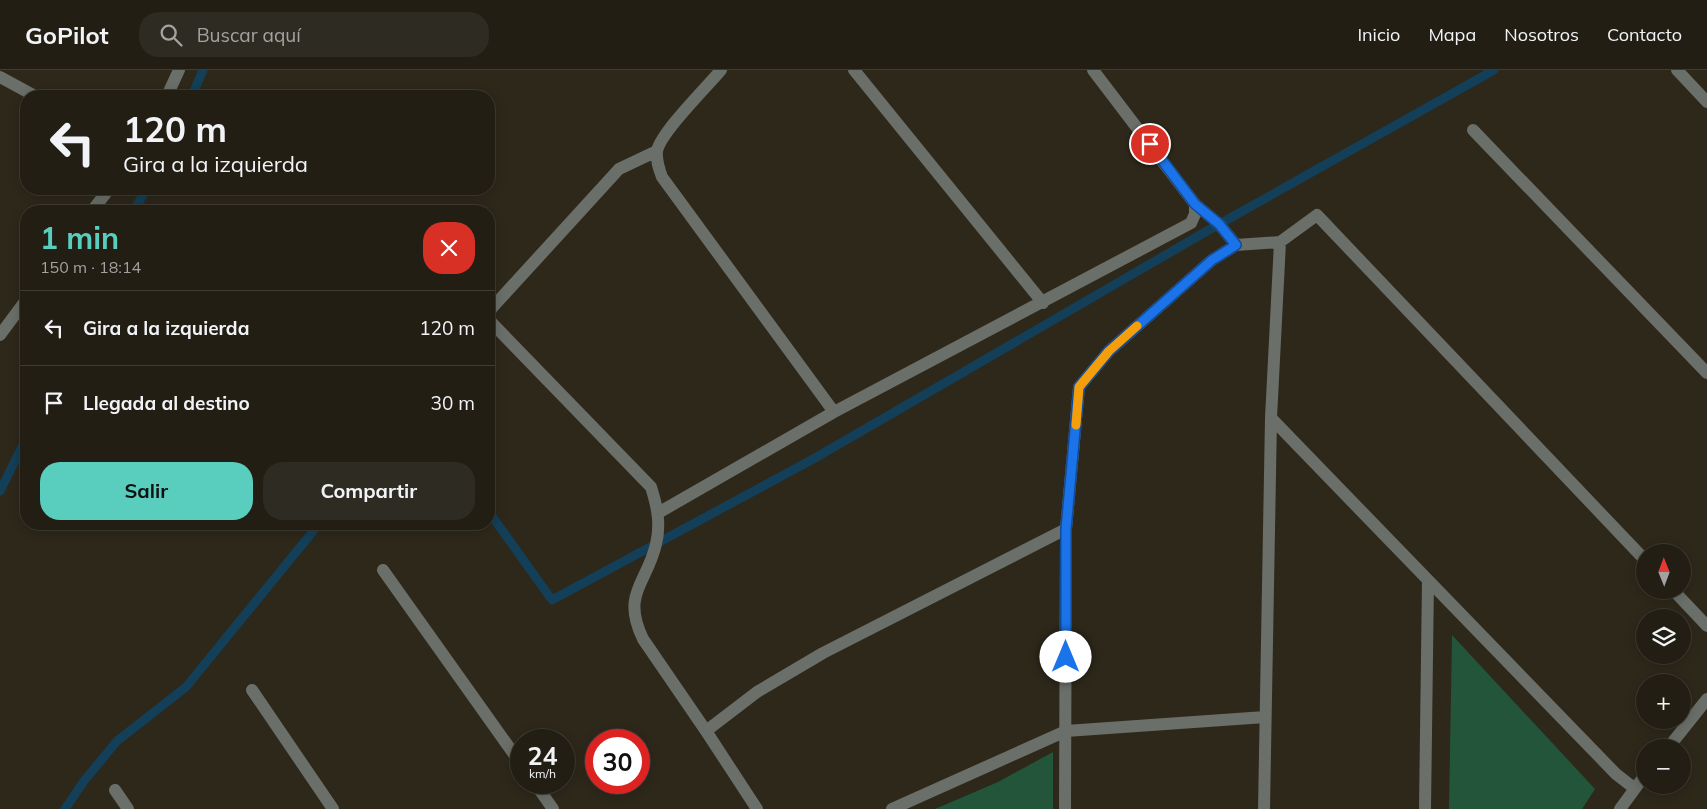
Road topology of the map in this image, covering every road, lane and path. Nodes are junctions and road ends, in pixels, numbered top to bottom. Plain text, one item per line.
1 (179, 70) edge
2 (721, 70) edge
3 (854, 70) edge
4 (1093, 70) edge
5 (1677, 70) edge
6 (2, 81) edge
7 (22, 90) edge
8 (170, 90) edge
9 (1707, 102) edge
10 (1473, 130) dead end
11 (658, 151) junction
12 (104, 195) edge
13 (1195, 204) junction
14 (97, 205) edge
15 (1280, 242) junction
16 (1236, 245) junction
17 (1043, 303) junction
18 (495, 305) edge
19 (20, 308) edge
20 (495, 326) edge
21 (0, 335) edge
22 (1707, 373) edge
23 (834, 412) junction
24 (1270, 418) junction
25 (658, 513) junction
26 (1066, 529) junction
27 (1636, 551) edge
28 (383, 570) dead end
29 (1428, 580) junction
30 (1682, 599) edge
31 (1707, 626) edge
32 (252, 690) dead end
33 (1707, 700) edge
34 (1265, 717) junction
35 (706, 731) junction
36 (1066, 731) junction
37 (1675, 739) edge
38 (510, 749) edge
39 (1636, 786) edge
40 (1634, 788) junction
41 (115, 790) dead end
42 (542, 794) edge
43 (128, 809) edge
44 (333, 809) edge
45 (553, 809) edge
46 (757, 809) edge
47 (892, 809) edge
48 (1064, 809) edge
49 (1264, 809) edge
50 (1425, 809) edge
51 (1620, 809) edge

1 - 8 street
2 - 11 street
3 - 17 street
4 - 13 street
5 - 9 street
6 - 7 street
10 - 22 street
11 - 18 street
11 - 23 street
12 - 14 street
13 - 16 street
13 - 17 street
15 - 16 street
15 - 24 street
15 - 27 street
16 - 26 street
17 - 23 street
19 - 21 street
20 - 25 street
23 - 25 street
24 - 29 street
24 - 34 street
25 - 35 street
26 - 35 street
26 - 36 street
28 - 38 street
29 - 40 street
29 - 50 street
30 - 31 street
32 - 44 street
33 - 37 street
34 - 36 street
34 - 49 street
35 - 46 street
36 - 47 street
36 - 48 street
39 - 40 street
40 - 51 street
41 - 43 street
42 - 45 street

